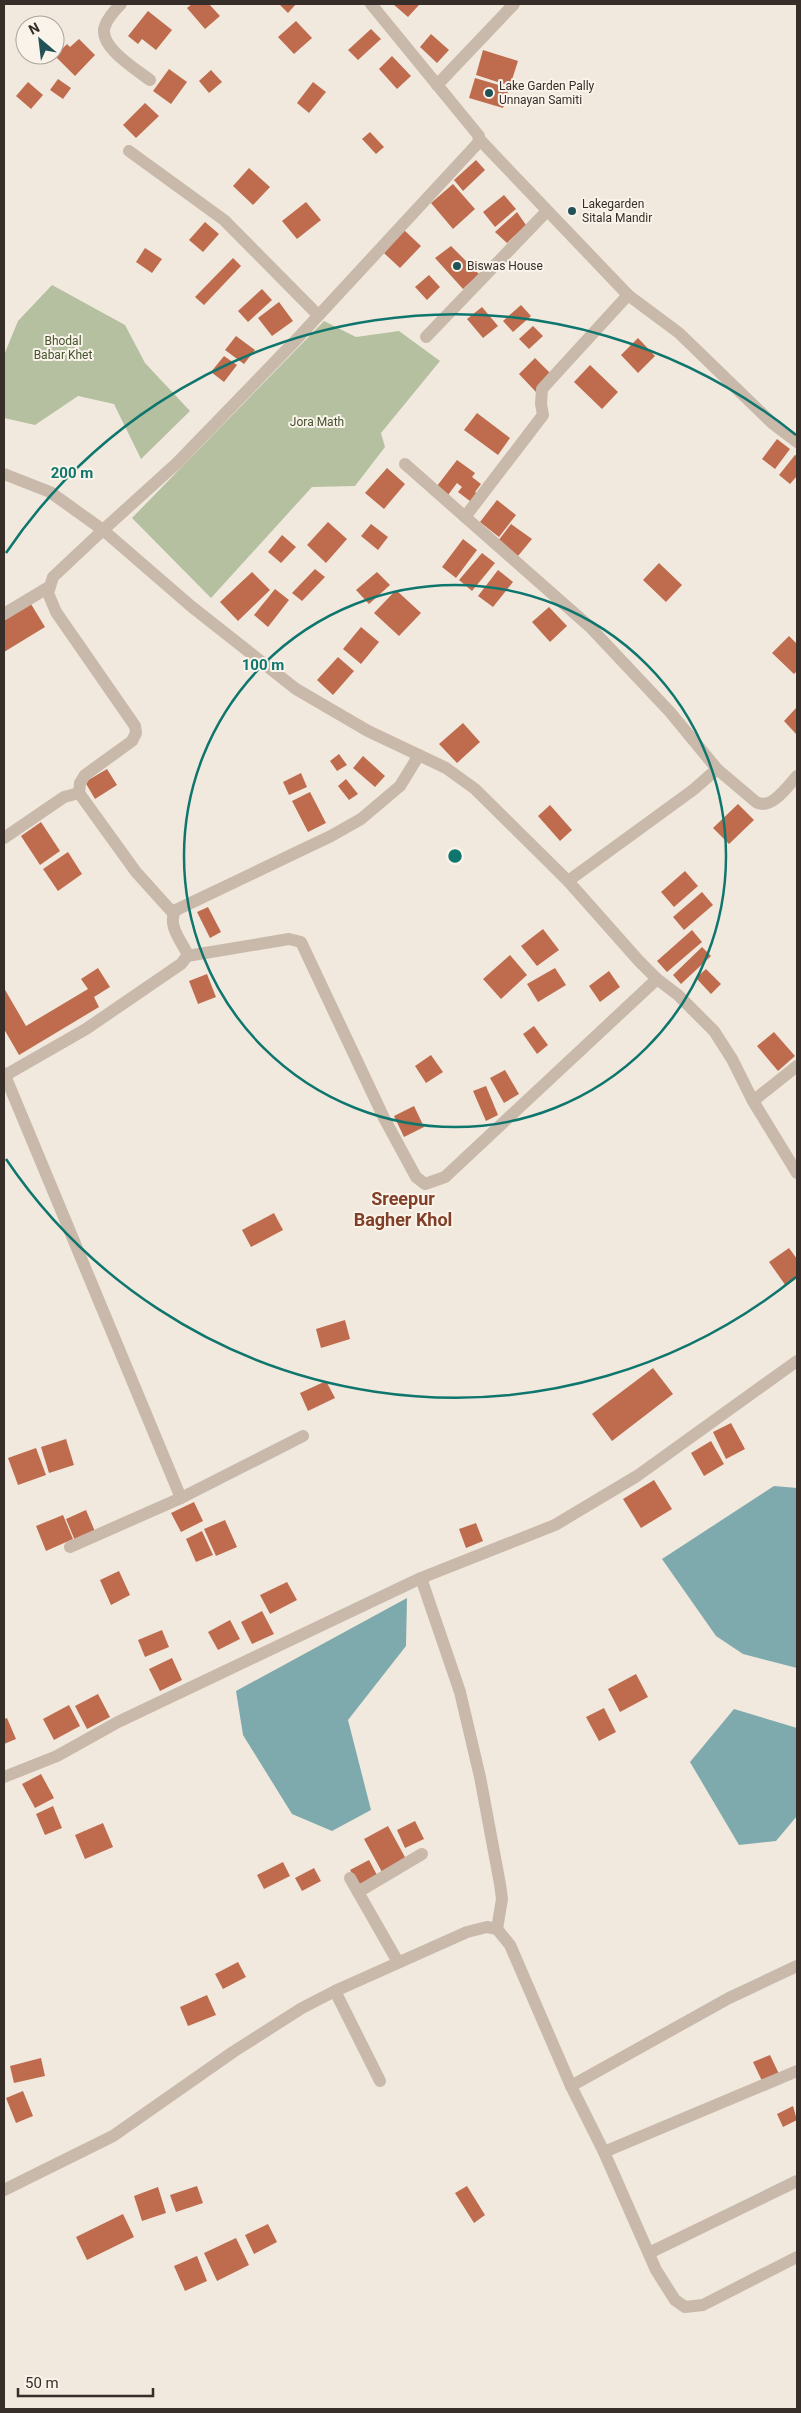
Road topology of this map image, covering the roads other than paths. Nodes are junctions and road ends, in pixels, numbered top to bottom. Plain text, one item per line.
1 (121, 4) edge
2 (514, 4) edge
3 (376, 6) edge
4 (150, 80) dead end
5 (437, 84) junction
6 (480, 140) junction
7 (129, 151) dead end
8 (547, 211) junction
9 (628, 295) junction
10 (318, 315) junction
11 (426, 337) dead end
12 (797, 442) edge
13 (405, 464) dead end
14 (4, 474) edge
15 (465, 517) junction
16 (103, 530) junction
17 (49, 587) junction
18 (4, 614) edge
19 (419, 755) junction
20 (717, 769) junction
21 (797, 776) edge
22 (79, 793) junction
23 (4, 838) edge
24 (568, 881) junction
25 (173, 913) junction
26 (188, 956) junction
27 (657, 979) junction
28 (797, 1066) edge
29 (4, 1075) edge
30 (753, 1101) junction
31 (797, 1173) edge
32 (797, 1361) edge
33 (303, 1436) dead end
34 (181, 1498) junction
35 (70, 1547) dead end
36 (422, 1578) junction
37 (4, 1777) edge
38 (422, 1854) dead end
39 (350, 1878) dead end
40 (358, 1892) junction
41 (497, 1929) junction
42 (398, 1962) junction
43 (797, 1966) edge
44 (335, 1991) junction
45 (797, 2071) edge
46 (380, 2081) dead end
47 (570, 2086) junction
48 (604, 2152) junction
49 (797, 2181) edge
50 (4, 2190) edge
51 (649, 2253) junction
52 (797, 2257) edge

1 - 4 street
2 - 5 street
3 - 5 street
5 - 6 street
6 - 8 street
6 - 10 street
7 - 10 street
8 - 9 street
8 - 11 street
9 - 12 street
9 - 15 street
10 - 16 street
13 - 15 street
14 - 16 street
15 - 20 street
16 - 17 street
16 - 19 street
17 - 18 street
17 - 22 street
19 - 24 street
19 - 25 street
20 - 21 street
20 - 24 street
22 - 23 street
22 - 25 street
24 - 27 street
25 - 26 street
26 - 27 street
26 - 29 street
27 - 30 street
28 - 30 street
29 - 34 street
30 - 31 street
32 - 36 street
33 - 34 street
34 - 35 street
36 - 37 street
36 - 41 street
38 - 40 street
39 - 40 street
40 - 42 street
41 - 42 street
41 - 47 street
42 - 44 street
43 - 47 street
44 - 46 street
44 - 50 street
45 - 48 street
47 - 48 street
48 - 51 street
49 - 51 street
51 - 52 street

